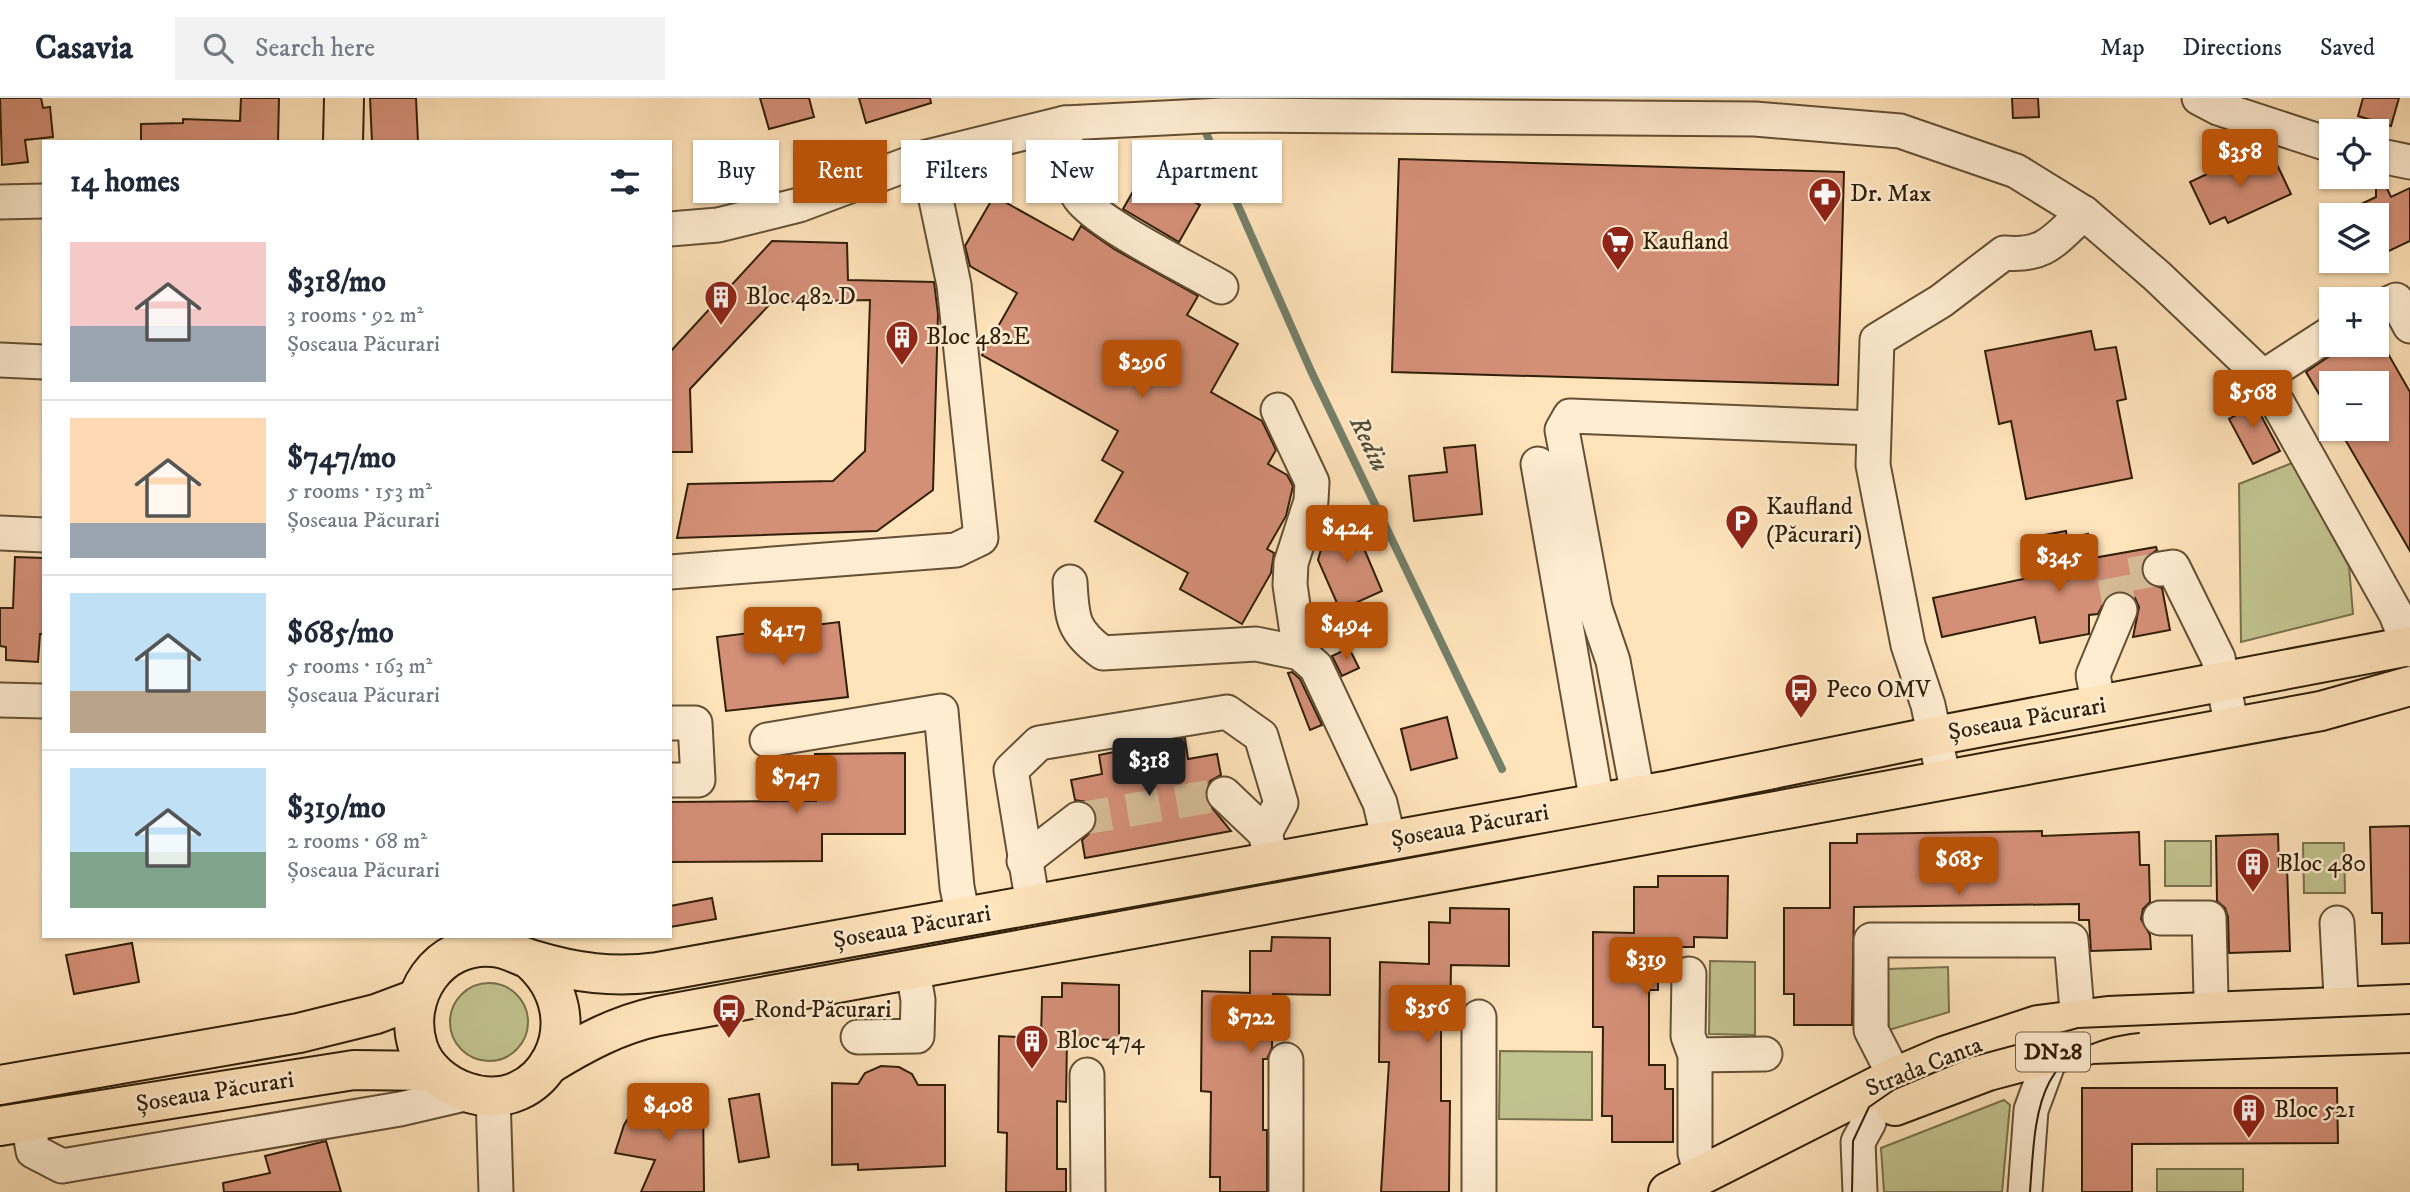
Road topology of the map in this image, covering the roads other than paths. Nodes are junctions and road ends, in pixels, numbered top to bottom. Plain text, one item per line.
1 (344, 98) edge
2 (2199, 98) edge
3 (1219, 106) edge
4 (1065, 123) junction
5 (343, 140) edge
6 (996, 140) edge
7 (2319, 141) edge
8 (2389, 158) edge
9 (2410, 162) edge
10 (901, 167) edge
11 (42, 201) edge
12 (0, 202) edge
13 (937, 203) edge
14 (2084, 213) junction
15 (672, 229) edge
16 (1221, 287) dead end
17 (2389, 303) edge
18 (2410, 326) edge
19 (2319, 341) edge
20 (0, 360) edge
21 (42, 362) edge
22 (2263, 377) junction
23 (1278, 410) dead end
24 (1873, 428) junction
25 (1538, 464) dead end
26 (0, 533) edge
27 (42, 535) edge
28 (2160, 569) dead end
29 (672, 572) edge
30 (1070, 582) dead end
31 (2120, 610) tunnel mouth
32 (2410, 648) edge
33 (1300, 653) junction
34 (2223, 683) junction
35 (2410, 685) edge
36 (0, 700) edge
37 (42, 701) edge
38 (2099, 706) junction
39 (672, 723) edge
40 (2232, 727) junction
41 (1934, 736) junction
42 (767, 740) dead end
43 (672, 780) edge
44 (1944, 780) junction
45 (1224, 794) dead end
46 (1637, 796) junction
47 (1597, 803) junction
48 (1078, 820) tunnel mouth
49 (1389, 841) junction
50 (1269, 847) junction
51 (1024, 861) junction
52 (1033, 905) junction
53 (963, 917) junction
54 (2160, 918) dead end
55 (2337, 923) dead end
56 (470, 942) edge
57 (529, 959) junction
58 (913, 971) junction
59 (1689, 974) dead end
60 (416, 999) junction
61 (2410, 1004) edge
62 (1479, 1017) dead end
63 (2342, 1021) junction
64 (2212, 1026) junction
65 (2410, 1033) edge
66 (2060, 1036) junction
67 (858, 1037) dead end
68 (1765, 1054) dead end
69 (1695, 1055) junction
70 (1286, 1060) dead end
71 (548, 1065) junction
72 (432, 1071) junction
73 (1087, 1075) dead end
74 (1895, 1077) junction
75 (0, 1085) edge
76 (481, 1094) junction
77 (1861, 1107) junction
78 (14, 1124) edge
79 (1713, 1183) edge
80 (496, 1192) edge
81 (1088, 1192) edge
82 (1286, 1192) edge
83 (1479, 1192) edge
84 (1668, 1192) edge
85 (1860, 1192) edge
86 (2025, 1192) edge

1 - 5 main road
2 - 7 street
3 - 4 street
3 - 14 street
4 - 6 street
4 - 16 street
8 - 9 street
10 - 15 street
11 - 12 street
13 - 29 street
14 - 22 street
14 - 24 street
17 - 18 street
19 - 22 street
20 - 21 street
22 - 32 street
23 - 33 street
24 - 41 street
24 - 46 street
25 - 47 street
26 - 27 street
28 - 34 street
30 - 33 street
31 - 38 street
32 - 34 main road, Șoseaua Păcurari
33 - 49 street
34 - 38 main road, Șoseaua Păcurari
34 - 40 street
35 - 40 main road, Șoseaua Păcurari
36 - 37 street
38 - 41 main road, Șoseaua Păcurari
39 - 43 street
40 - 44 main road, Șoseaua Păcurari
41 - 44 street
41 - 46 main road, Șoseaua Păcurari
42 - 53 street
44 - 58 main road, Șoseaua Păcurari
45 - 50 street
46 - 47 main road, Șoseaua Păcurari
47 - 49 main road, Șoseaua Păcurari
48 - 51 street
49 - 50 main road, Șoseaua Păcurari
50 - 51 street
50 - 52 main road, Șoseaua Păcurari
51 - 52 street
52 - 53 main road, Șoseaua Păcurari
53 - 57 main road, Șoseaua Păcurari
54 - 64 street
55 - 63 street
56 - 57 main road, Șoseaua Păcurari
56 - 60 main road, Șoseaua Păcurari
57 - 71 main road, Șoseaua Păcurari
58 - 67 street
58 - 71 main road, Șoseaua Păcurari
59 - 69 street
60 - 72 main road
60 - 75 main road, Șoseaua Păcurari
61 - 63 main road, Strada Canta / DN28
62 - 83 street
63 - 64 main road, Strada Canta / DN28
63 - 65 main road, Strada Canta / DN28
64 - 66 main road, Strada Canta / DN28
66 - 74 main road, Strada Canta / DN28
66 - 74 street
66 - 77 main road, Strada Canta / DN28
66 - 86 street
68 - 69 street
69 - 79 street
70 - 82 street
71 - 76 main road, Șoseaua Păcurari
72 - 76 main road
72 - 78 main road, Șoseaua Păcurari
73 - 81 street
74 - 77 main road, Strada Canta / DN28
76 - 78 street
76 - 80 street
77 - 79 main road, Strada Canta / DN28
77 - 85 street
79 - 84 main road, Strada Canta / DN28

